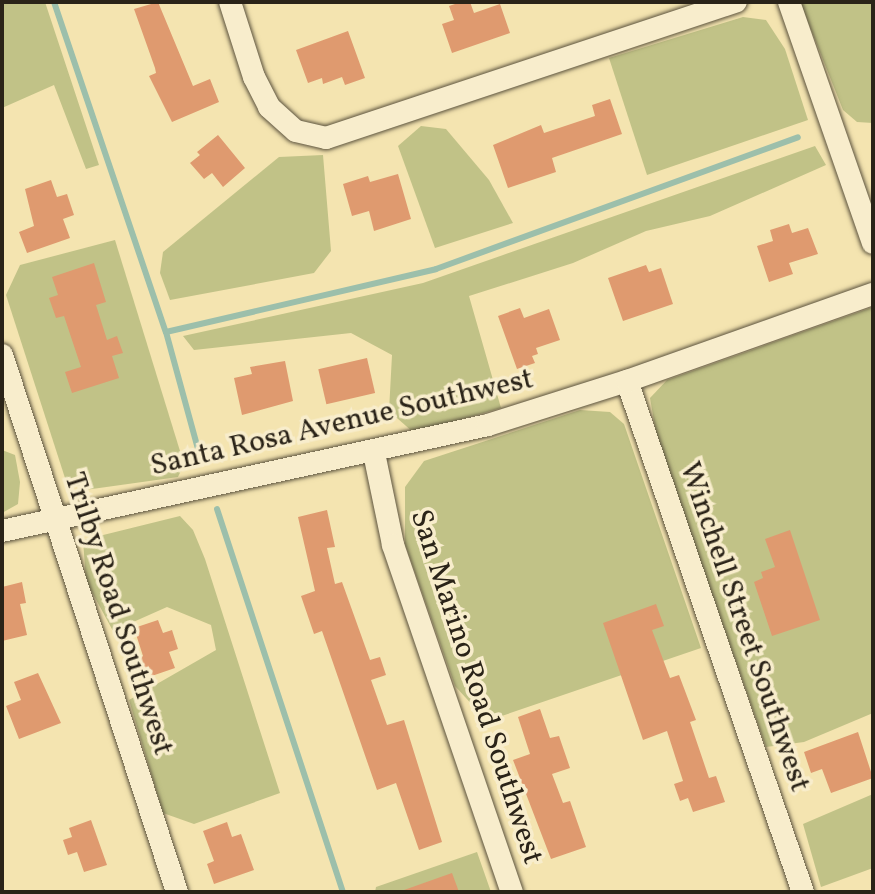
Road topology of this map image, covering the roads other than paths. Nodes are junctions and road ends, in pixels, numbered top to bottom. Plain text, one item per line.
1 (230, 2) edge
2 (736, 2) edge
3 (789, 2) edge
4 (873, 243) edge
5 (873, 294) edge
6 (2, 355) edge
7 (627, 381) junction
8 (374, 453) junction
9 (57, 519) junction
10 (2, 531) edge
11 (177, 892) edge
12 (512, 892) edge
13 (803, 892) edge

1 - 2 street
3 - 4 street
5 - 7 street, Santa Rosa Avenue Southwest
6 - 9 street, Trilby Road Southwest
7 - 8 street, Santa Rosa Avenue Southwest
7 - 13 street, Winchell Street Southwest
8 - 9 street, Santa Rosa Avenue Southwest
8 - 12 street, San Marino Road Southwest
9 - 10 street, Santa Rosa Avenue Southwest
9 - 11 street, Trilby Road Southwest

